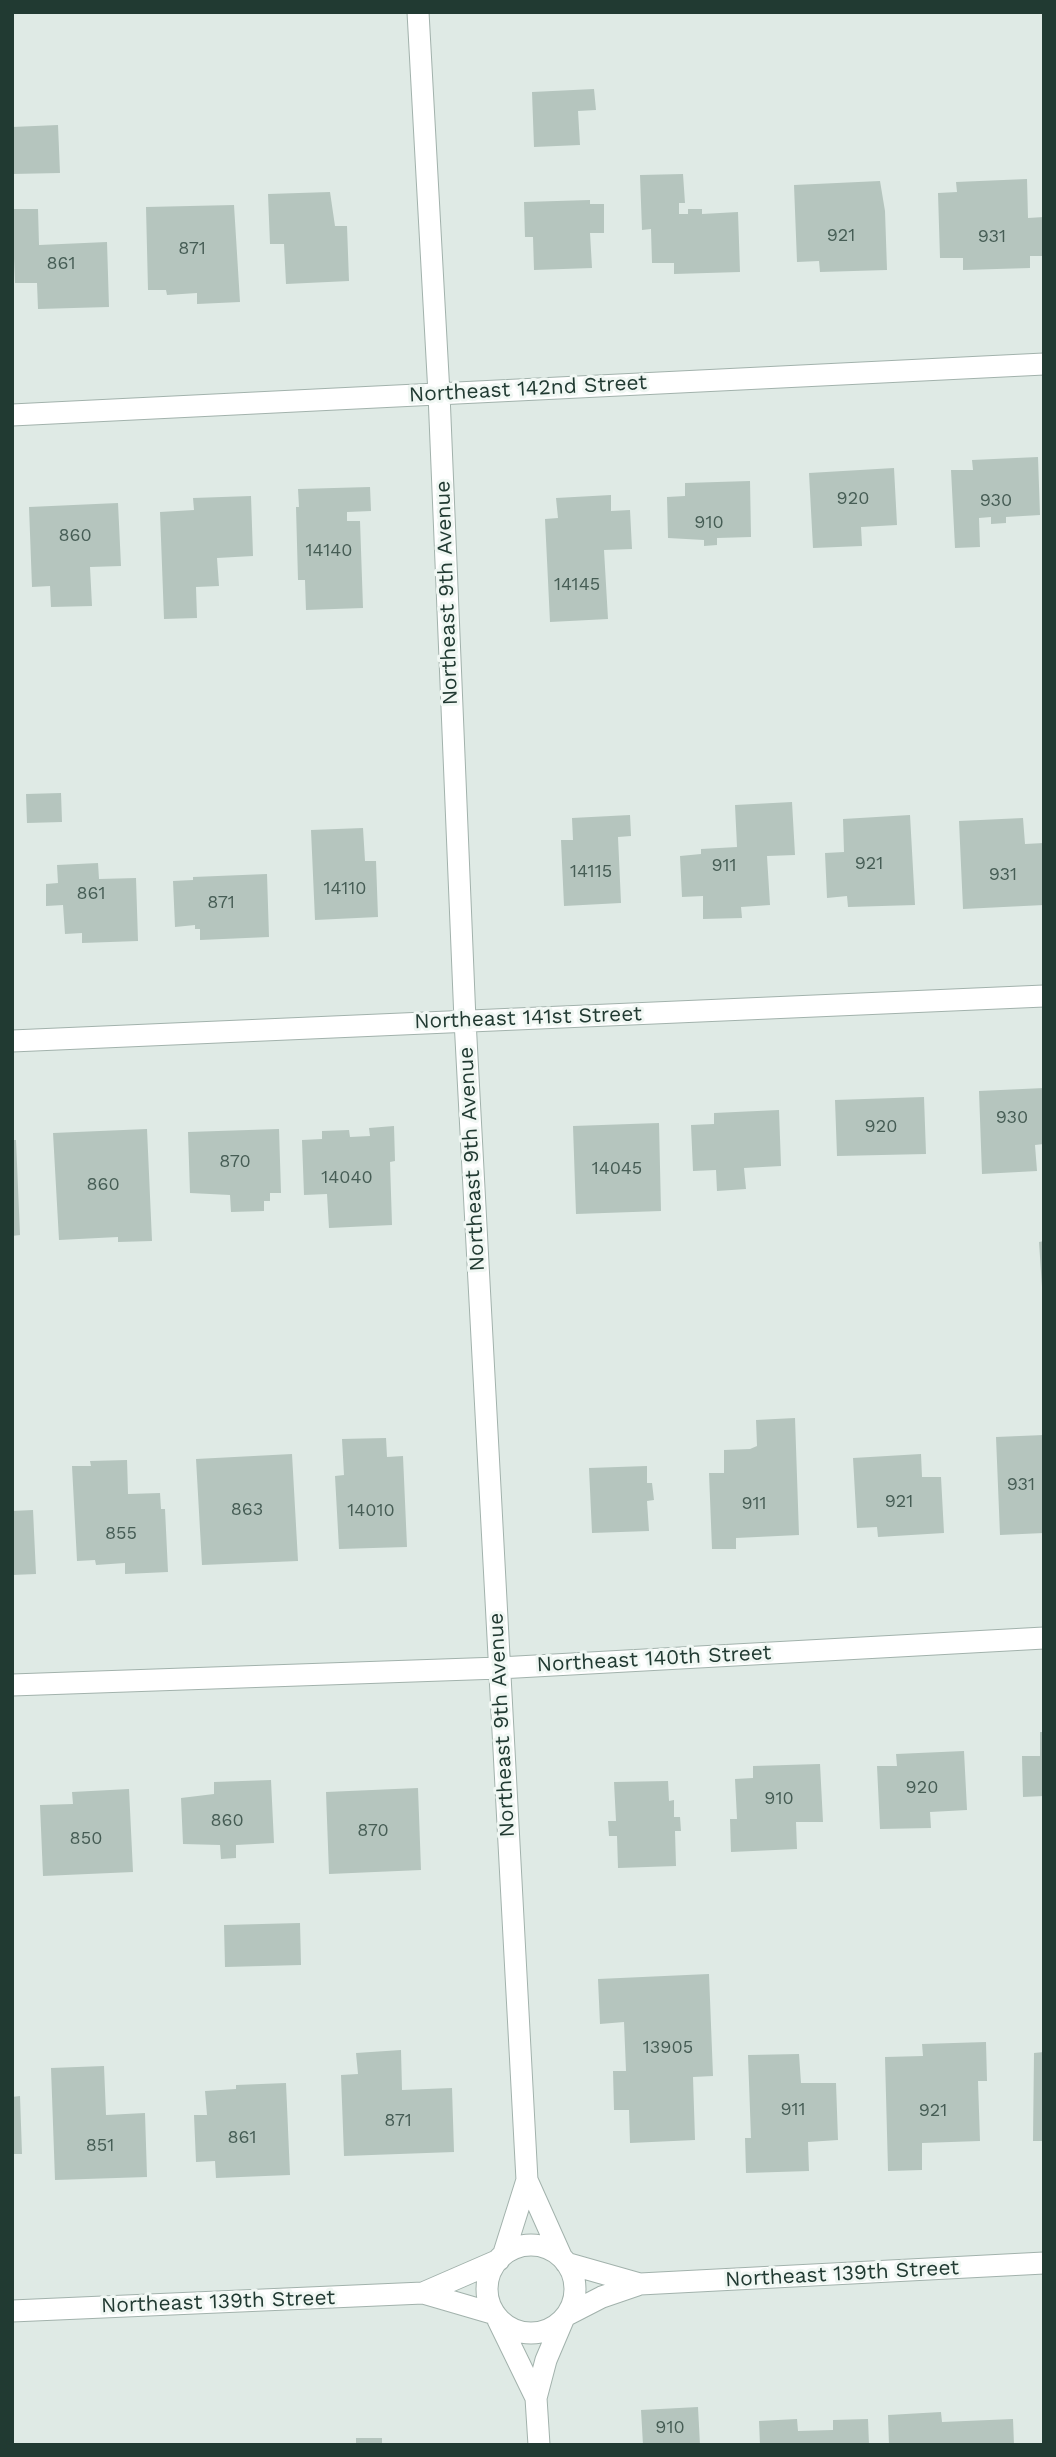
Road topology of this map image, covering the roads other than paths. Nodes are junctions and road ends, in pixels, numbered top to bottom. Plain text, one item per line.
1 (418, 12) edge
2 (1044, 364) edge
3 (439, 394) junction
4 (12, 415) edge
5 (1044, 996) edge
6 (465, 1020) junction
7 (12, 1041) edge
8 (1044, 1638) edge
9 (499, 1668) junction
10 (12, 1685) edge
11 (527, 2179) junction
12 (501, 2257) junction
13 (563, 2259) junction
14 (1044, 2263) edge
15 (640, 2284) junction
16 (423, 2293) junction
17 (12, 2311) edge
18 (496, 2317) junction
19 (565, 2318) junction
20 (536, 2398) junction
21 (539, 2445) edge

1 - 3 street, Northeast 9th Avenue
2 - 3 street, Northeast 142nd Street
3 - 4 street, Northeast 142nd Street
3 - 6 street, Northeast 9th Avenue
5 - 6 street, Northeast 141st Street
6 - 7 street, Northeast 141st Street
6 - 9 street, Northeast 9th Avenue
8 - 9 street, Northeast 140th Street
9 - 10 street, Northeast 140th Street
9 - 11 street, Northeast 9th Avenue
11 - 12 street, Northeast 9th Avenue
11 - 13 street, Northeast 9th Avenue
12 - 13 street
12 - 16 street, Northeast 139th Street
12 - 18 street
13 - 15 street, Northeast 139th Street
13 - 19 street
14 - 15 street, Northeast 139th Street
15 - 19 street, Northeast 139th Street
16 - 17 street, Northeast 139th Street
16 - 18 street, Northeast 139th Street
18 - 19 street
18 - 20 street
19 - 20 street
20 - 21 street

